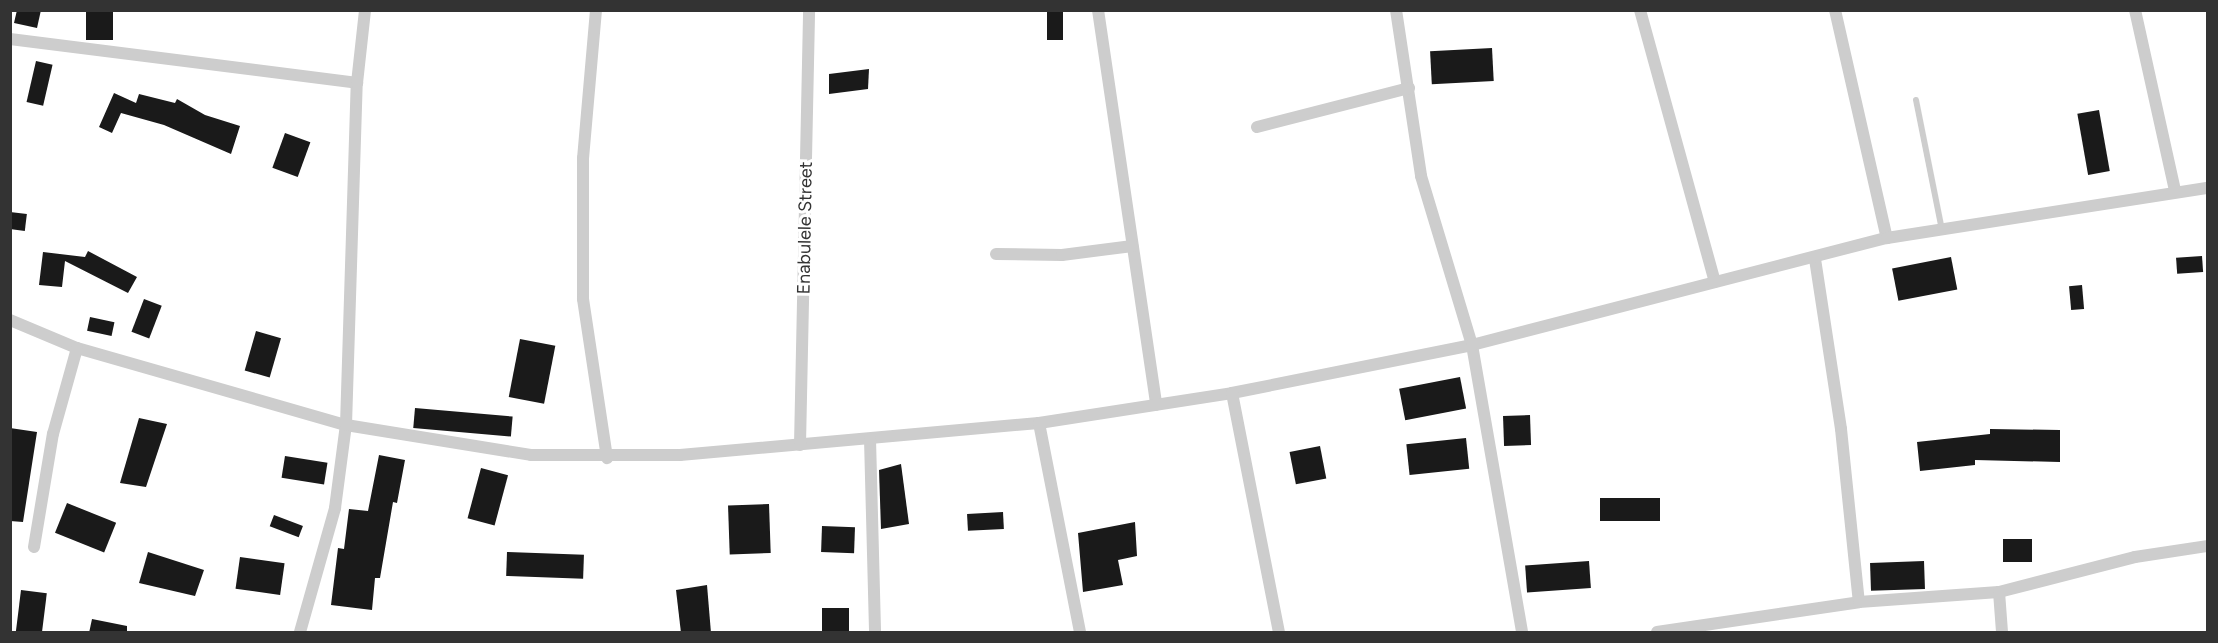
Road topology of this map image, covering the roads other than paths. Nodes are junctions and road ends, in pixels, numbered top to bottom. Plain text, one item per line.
1 (364, 10) edge
2 (596, 10) edge
3 (809, 10) edge
4 (1098, 10) edge
5 (1396, 10) edge
6 (1640, 10) edge
7 (1835, 10) edge
8 (2135, 10) edge
9 (10, 39) edge
10 (357, 83) junction
11 (1409, 88) junction
12 (1916, 100) dead end
13 (1257, 127) dead end
14 (2208, 188) edge
15 (2175, 191) junction
16 (1942, 230) junction
17 (1887, 238) junction
18 (1132, 246) junction
19 (996, 254) dead end
20 (1815, 260) junction
21 (1715, 282) junction
22 (10, 320) edge
23 (1472, 345) junction
24 (77, 348) junction
25 (1232, 393) junction
26 (1156, 405) junction
27 (1039, 423) junction
28 (346, 425) junction
29 (870, 440) junction
30 (800, 445) junction
31 (607, 458) junction
32 (2208, 546) edge
33 (34, 548) dead end
34 (1999, 592) junction
35 (1859, 602) junction
36 (300, 633) edge
37 (875, 633) edge
38 (1080, 633) edge
39 (1279, 633) edge
40 (1522, 633) edge
41 (1657, 633) edge
42 (2002, 633) edge

1 - 10 street
2 - 31 street
3 - 30 street, Enabulele Street
4 - 18 street
5 - 11 street
6 - 21 street
7 - 17 street
8 - 15 street
9 - 10 street
10 - 28 street
11 - 13 street
11 - 23 street
12 - 16 lane
14 - 15 street
15 - 16 street
16 - 17 street
17 - 20 street
18 - 19 street
18 - 26 street
20 - 21 street
20 - 35 street
21 - 23 street
22 - 24 street
23 - 25 street
23 - 40 street
24 - 28 street
24 - 33 street
25 - 26 street
25 - 39 street
26 - 27 street
27 - 29 street
27 - 38 street
28 - 31 street
28 - 36 street
29 - 30 street
29 - 37 street
30 - 31 street
32 - 34 street
34 - 35 street
34 - 42 street
35 - 41 street

